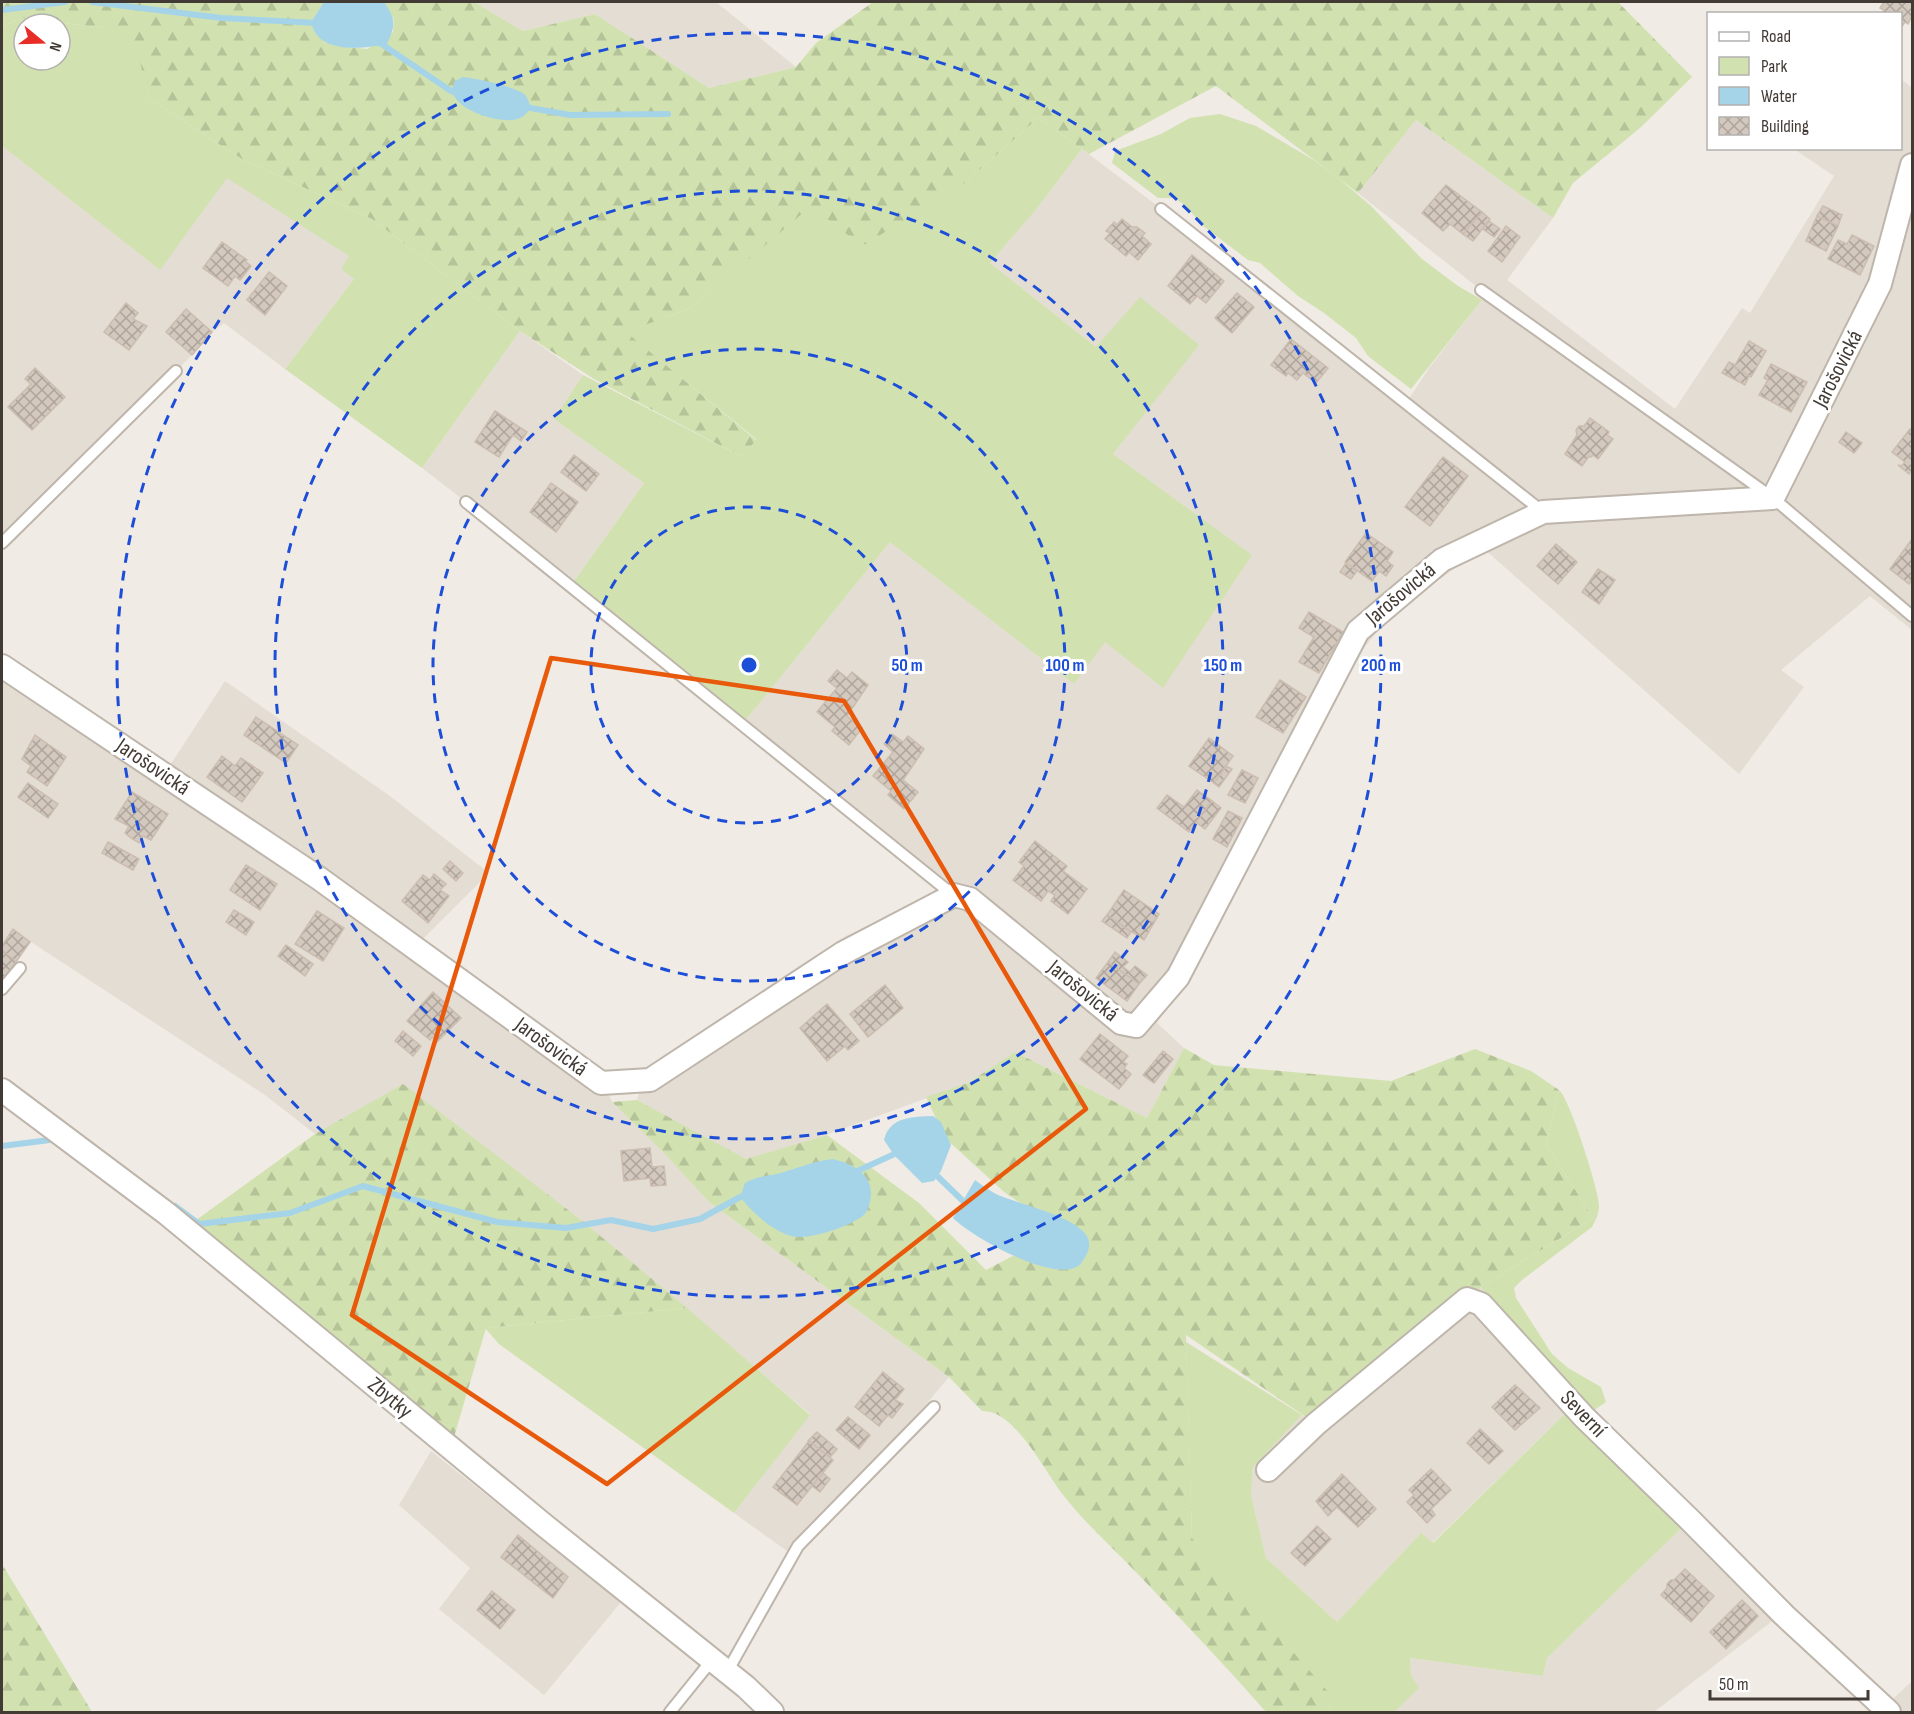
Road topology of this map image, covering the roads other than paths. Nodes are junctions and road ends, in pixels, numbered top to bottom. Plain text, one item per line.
1 (1912, 165) edge
2 (1161, 209) dead end
3 (1481, 290) dead end
4 (176, 370) dead end
5 (1773, 498) junction
6 (466, 502) dead end
7 (1543, 513) junction
8 (2, 543) edge
9 (1912, 616) edge
10 (2, 666) edge
11 (954, 895) junction
12 (20, 968) dead end
13 (2, 988) edge
14 (2, 1090) edge
15 (934, 1407) dead end
16 (1268, 1470) dead end
17 (719, 1666) junction
18 (670, 1713) edge
19 (772, 1713) edge
20 (1889, 1713) edge

1 - 5 street, Jarošovická
2 - 7 lane
3 - 5 lane
4 - 8 lane
5 - 7 street, Jarošovická
5 - 9 lane
6 - 11 lane
7 - 11 street, Jarošovická
10 - 11 street, Jarošovická
12 - 13 lane
14 - 17 street, Zbytky
15 - 17 lane
16 - 20 street, Severní
17 - 18 lane
17 - 19 street, Zbytky

